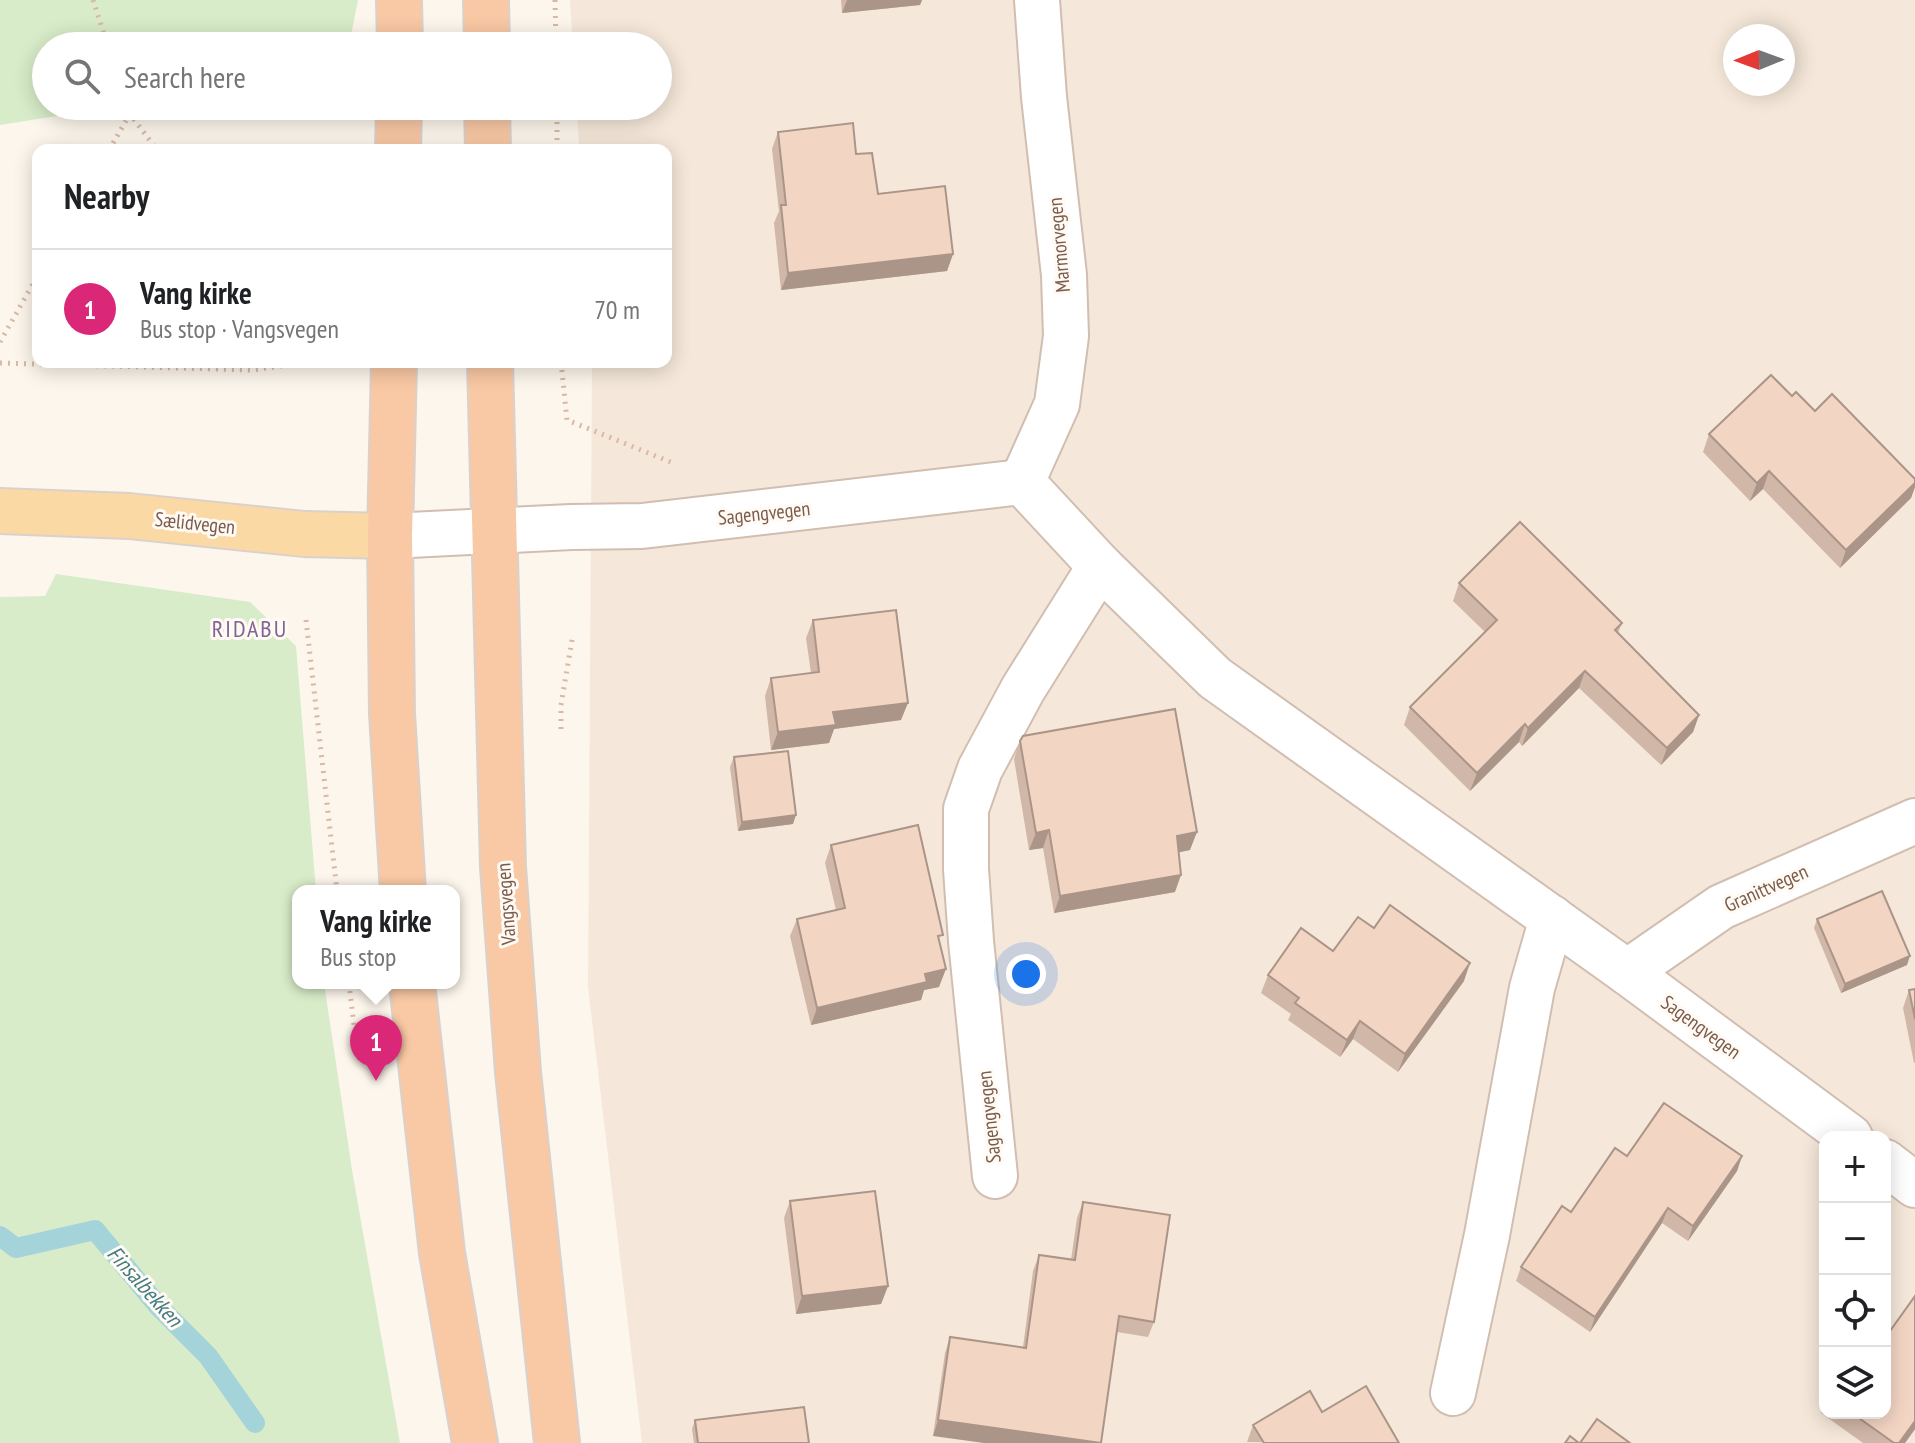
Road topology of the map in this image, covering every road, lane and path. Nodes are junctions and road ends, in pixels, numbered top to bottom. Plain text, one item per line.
1 (93, 0) edge
2 (399, 0) edge
3 (486, 0) edge
4 (555, 0) edge
5 (1037, 0) edge
6 (103, 32) edge
7 (400, 32) edge
8 (487, 32) edge
9 (556, 32) edge
10 (126, 120) edge
11 (134, 120) edge
12 (399, 120) edge
13 (487, 120) edge
14 (557, 120) edge
15 (112, 144) edge
16 (152, 144) edge
17 (398, 144) edge
18 (488, 144) edge
19 (557, 144) edge
20 (32, 286) edge
21 (0, 342) edge
22 (0, 363) edge
23 (32, 364) edge
24 (180, 368) edge
25 (268, 368) edge
26 (394, 368) edge
27 (490, 368) edge
28 (562, 368) edge
29 (567, 420) dead end
30 (1022, 482) junction
31 (0, 511) edge
32 (494, 531) junction
33 (390, 536) junction
34 (1100, 566) junction
35 (306, 620) dead end
36 (1915, 821) edge
37 (336, 885) edge
38 (403, 885) edge
39 (1552, 918) junction
40 (1627, 972) junction
41 (413, 989) edge
42 (1842, 1131) edge
43 (1891, 1167) edge
44 (995, 1176) dead end
45 (1915, 1185) edge
46 (1453, 1393) dead end
47 (475, 1443) edge
48 (557, 1443) edge

1 - 6 path
2 - 7 highway
3 - 8 highway
4 - 9 path
5 - 30 street, Marmorvegen
10 - 15 path
11 - 16 path
12 - 17 highway
13 - 18 highway
14 - 19 path
20 - 21 path
22 - 23 path
24 - 25 path
26 - 33 highway
27 - 32 highway, Vangsvegen
28 - 29 path
30 - 32 street, Sagengvegen
30 - 34 street, Sagengvegen
31 - 33 main road, Sælidvegen
32 - 33 street, Sagengvegen
32 - 48 highway, Vangsvegen
33 - 38 highway
34 - 39 street, Sagengvegen
34 - 44 street, Sagengvegen
35 - 37 path
36 - 40 street, Granittvegen
39 - 40 street, Sagengvegen
39 - 46 street
40 - 42 street, Sagengvegen
41 - 47 highway
43 - 45 street

